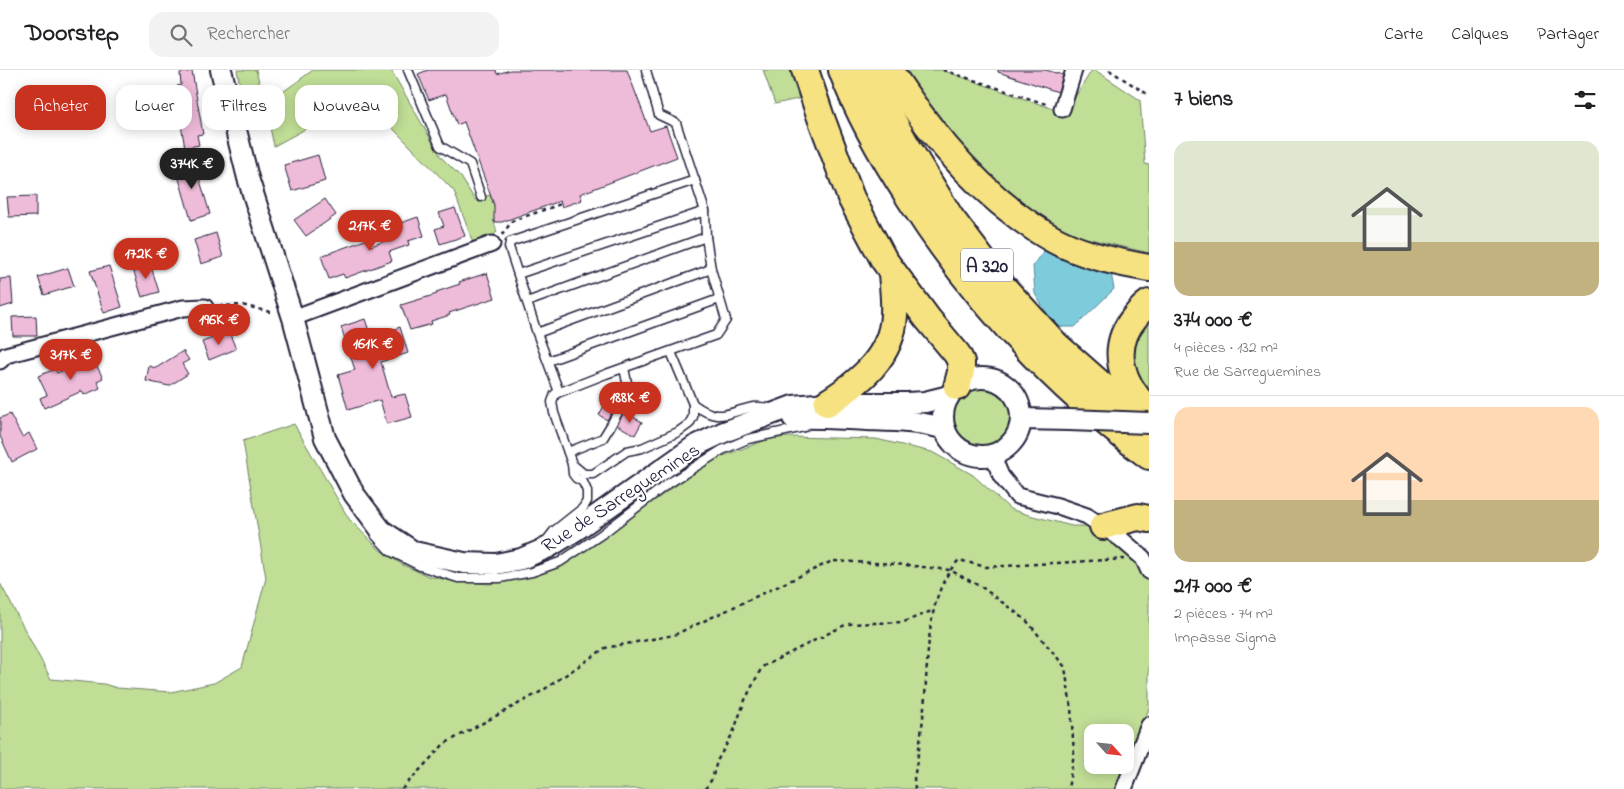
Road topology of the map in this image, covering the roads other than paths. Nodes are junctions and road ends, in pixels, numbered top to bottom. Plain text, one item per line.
1 (221, 70) edge
2 (408, 70) edge
3 (646, 70) edge
4 (805, 70) edge
5 (842, 70) edge
6 (866, 70) edge
7 (889, 70) edge
8 (1074, 70) edge
9 (1062, 109) road end
10 (695, 180) junction
11 (481, 197) dead end
12 (706, 211) junction
13 (706, 237) junction
14 (492, 244) road end
15 (1149, 268) edge
16 (710, 269) junction
17 (892, 273) junction
18 (518, 274) junction
19 (719, 299) junction
20 (527, 302) junction
21 (1149, 304) edge
22 (205, 307) road end
23 (293, 318) junction
24 (537, 333) junction
25 (671, 352) junction
26 (2, 353) edge
27 (548, 361) junction
28 (624, 368) junction
29 (953, 391) junction
30 (559, 392) junction
31 (692, 404) junction
32 (782, 410) junction
33 (826, 410) junction
34 (1149, 410) edge
35 (1021, 419) junction
36 (755, 420) junction
37 (853, 420) junction
38 (1149, 423) edge
39 (1149, 428) edge
40 (945, 429) junction
41 (568, 452) junction
42 (992, 454) junction
43 (1149, 456) edge
44 (572, 464) junction
45 (354, 494) junction
46 (1149, 519) edge
47 (1103, 526) junction
48 (540, 550) junction
49 (1147, 562) edge
50 (1149, 725) edge
51 (1124, 789) edge

1 - 23 main road, Rue de Sarreguemines
2 - 11 lane
3 - 10 lane
4 - 17 highway
5 - 43 highway, A 320
6 - 39 highway, A 320
7 - 15 highway
8 - 9 street
10 - 12 lane
10 - 18 lane
12 - 13 lane
12 - 18 lane
13 - 16 lane
13 - 20 lane
14 - 23 street
16 - 19 lane
16 - 24 lane
17 - 29 highway
17 - 33 highway
18 - 20 lane
19 - 25 lane
19 - 27 lane
20 - 24 lane
21 - 34 highway
22 - 26 street
23 - 45 main road, Rue de Sarreguemines
24 - 27 lane
25 - 28 lane
25 - 31 lane
27 - 30 lane
28 - 30 lane
28 - 41 lane
29 - 33 main road
29 - 35 main road
29 - 40 main road
30 - 41 lane
31 - 32 lane
31 - 44 lane
32 - 33 main road, Rue de Sarreguemines
32 - 36 main road, Rue de Sarreguemines
33 - 36 main road, Rue de Sarreguemines
33 - 37 main road
35 - 38 main road, bridge
35 - 42 main road
36 - 48 main road, Rue de Sarreguemines
37 - 40 main road
37 - 45 lane
40 - 42 main road
41 - 44 lane
42 - 47 street
44 - 48 lane
45 - 48 main road, Rue de Sarreguemines
46 - 47 highway
47 - 49 street
50 - 51 street

